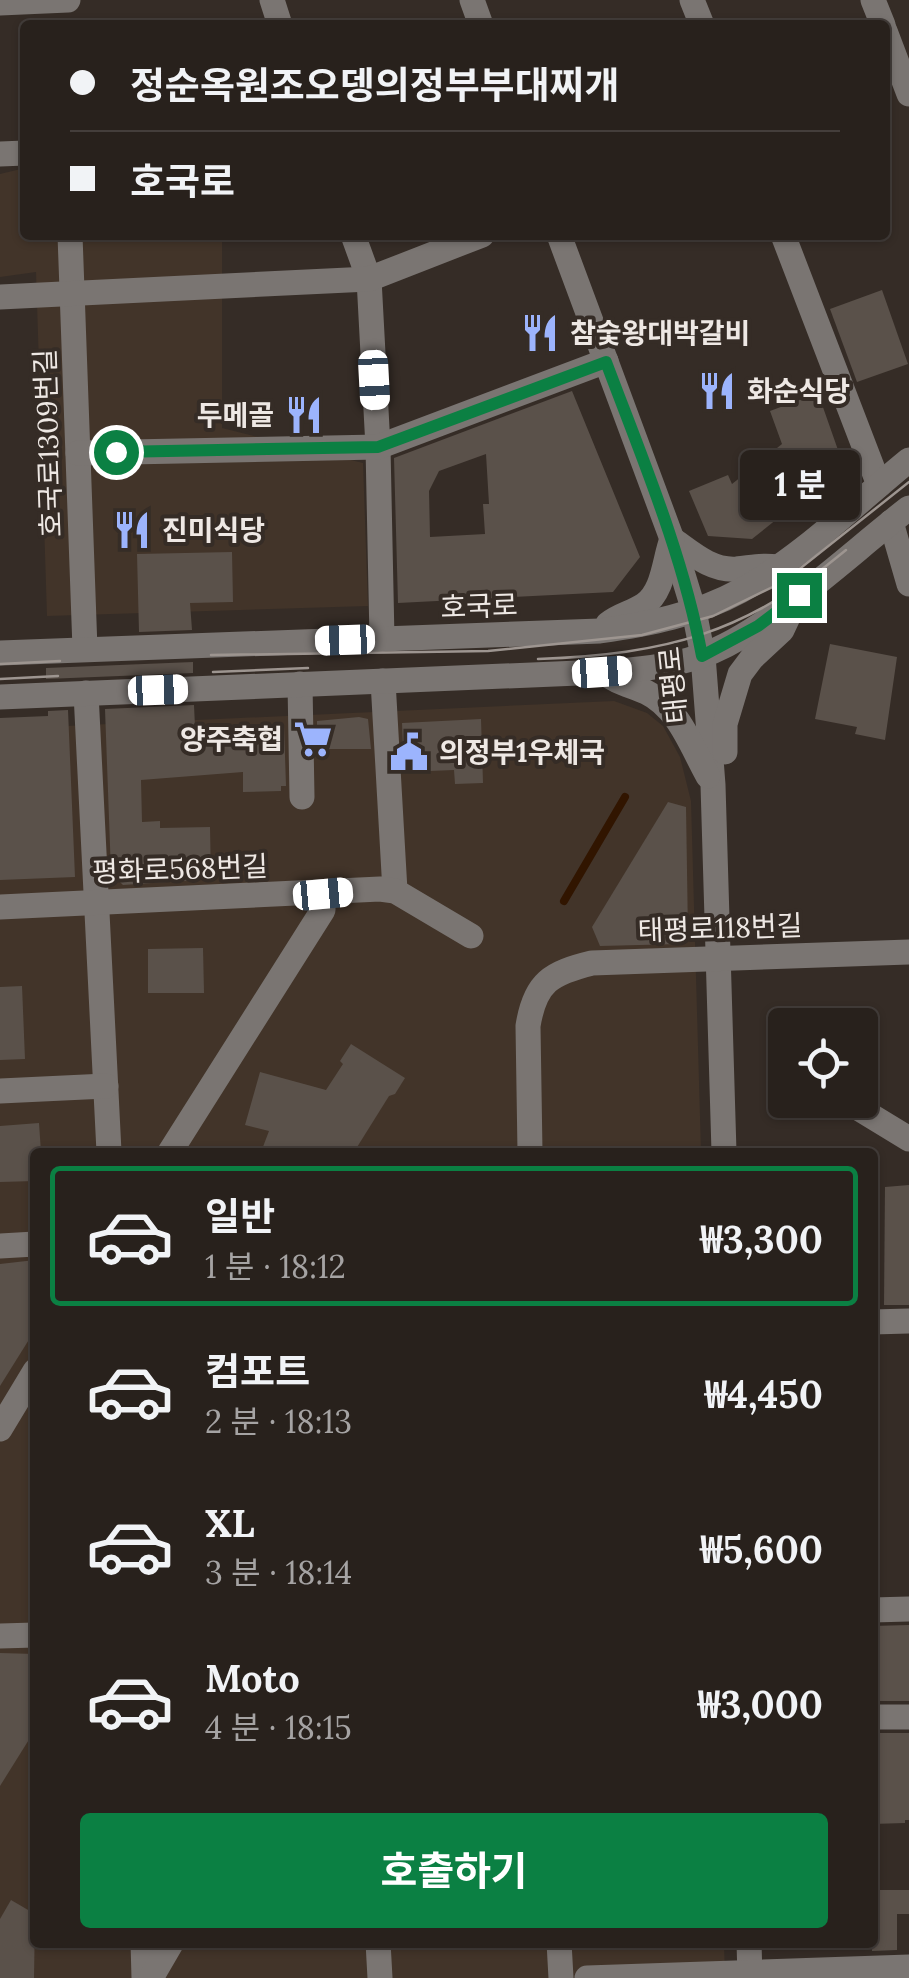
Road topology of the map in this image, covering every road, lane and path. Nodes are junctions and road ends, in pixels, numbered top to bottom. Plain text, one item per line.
1 (63, 0) edge
2 (0, 3) edge
3 (890, 47) edge
4 (901, 83) edge
5 (70, 240) edge
6 (355, 240) edge
7 (469, 240) edge
8 (561, 240) edge
9 (784, 240) edge
10 (369, 279) junction
11 (72, 294) junction
12 (0, 297) edge
13 (606, 362) junction
14 (378, 447) junction
15 (78, 453) junction
16 (909, 460) edge
17 (879, 484) junction
18 (900, 515) edge
19 (672, 538) junction
20 (778, 567) junction
21 (909, 584) edge
22 (799, 595) junction
23 (694, 610) junction
24 (600, 631) junction
25 (382, 639) junction
26 (85, 650) junction
27 (0, 654) edge
28 (702, 656) junction
29 (602, 672) junction
30 (383, 681) junction
31 (300, 684) junction
32 (86, 693) junction
33 (0, 697) edge
34 (713, 785) junction
35 (302, 798) dead end
36 (395, 891) junction
37 (323, 894) junction
38 (96, 903) junction
39 (0, 907) edge
40 (471, 936) dead end
41 (909, 952) edge
42 (718, 958) junction
43 (106, 1086) junction
44 (0, 1091) edge
45 (875, 1118) edge
46 (909, 1139) edge
47 (109, 1148) edge
48 (173, 1148) edge
49 (530, 1148) edge
50 (724, 1148) edge
51 (30, 1244) edge
52 (0, 1246) edge
53 (909, 1321) edge
54 (878, 1322) edge
55 (30, 1379) edge
56 (0, 1429) edge
57 (878, 1610) edge
58 (909, 1610) edge
59 (30, 1635) edge
60 (0, 1636) edge
61 (909, 1716) edge
62 (878, 1718) edge
63 (144, 1948) edge
64 (168, 1948) edge
65 (378, 1948) edge
66 (559, 1948) edge
67 (749, 1948) edge
68 (909, 1968) edge
69 (750, 1976) edge
70 (147, 1978) edge
71 (380, 1978) edge
72 (560, 1978) edge
73 (588, 1978) edge

1 - 2 street
3 - 4 street
5 - 11 street, 호국로1309번길
6 - 10 street
7 - 10 street
8 - 13 street, 태평로
9 - 17 street
10 - 11 street
10 - 14 street
11 - 12 street
11 - 15 street, 호국로1309번길
13 - 14 street
13 - 19 street, 태평로
14 - 15 street
14 - 25 street
15 - 26 street, 호국로1309번길
16 - 17 street, 호국로
17 - 20 street, 호국로
18 - 21 street
18 - 22 street
19 - 20 street
19 - 23 street, 태평로
19 - 24 street
20 - 23 street, 호국로
22 - 28 street
22 - 34 street
23 - 24 street, 호국로
23 - 28 street, 태평로
24 - 25 street, 호국로
25 - 26 street, 호국로
26 - 27 street, 호국로
28 - 29 street
28 - 34 street, 태평로
29 - 30 street
29 - 34 street
30 - 31 street
30 - 36 street
31 - 32 street
31 - 35 street
32 - 33 street
32 - 38 street
34 - 42 street, 태평로
36 - 37 street, 평화로568번길
36 - 40 street
37 - 38 street, 평화로568번길
37 - 48 street
38 - 39 street, 평화로568번길
38 - 43 street
41 - 42 street, 태평로118번길
42 - 49 street, 태평로118번길
42 - 50 street, 태평로
43 - 44 street
43 - 47 street
45 - 46 street
51 - 52 street
53 - 54 street
55 - 56 street
57 - 58 street
59 - 60 street
61 - 62 street
63 - 70 street
64 - 70 street
65 - 71 street
66 - 72 street
67 - 69 street
68 - 69 street
69 - 73 street

